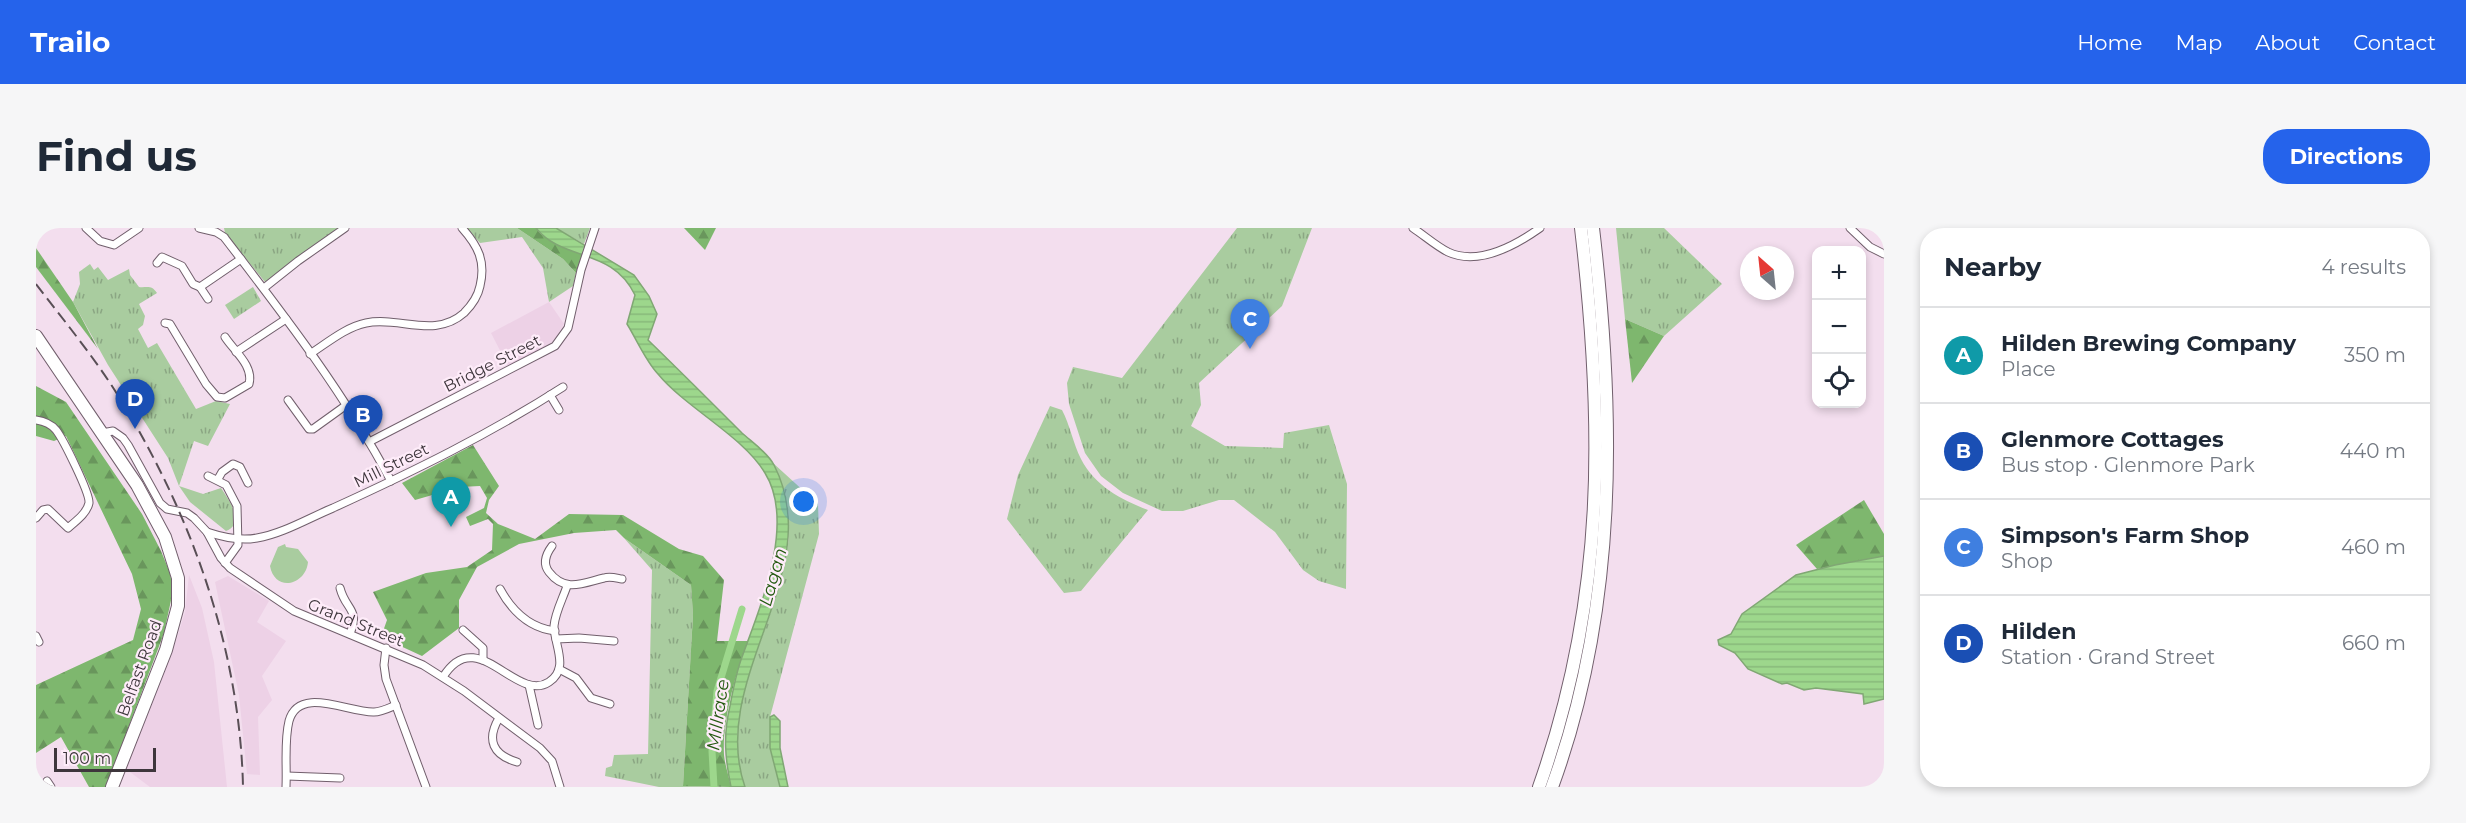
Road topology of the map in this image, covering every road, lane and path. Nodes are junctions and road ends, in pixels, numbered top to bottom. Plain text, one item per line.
1 (139, 228) edge
2 (199, 228) edge
3 (345, 228) edge
4 (462, 228) edge
5 (1413, 228) edge
6 (1540, 228) edge
7 (1581, 228) edge
8 (1593, 228) edge
9 (1850, 228) edge
10 (87, 229) edge
11 (594, 231) edge
12 (82, 236) dead end
13 (1884, 254) edge
14 (241, 260) junction
15 (157, 262) dead end
16 (200, 287) junction
17 (264, 288) junction
18 (208, 299) dead end
19 (286, 319) junction
20 (165, 323) dead end
21 (36, 336) edge
22 (225, 337) dead end
23 (236, 352) junction
24 (310, 354) junction
25 (563, 387) dead end
26 (550, 395) junction
27 (288, 400) dead end
28 (345, 406) junction
29 (559, 410) dead end
30 (36, 420) edge
31 (102, 433) junction
32 (369, 442) junction
33 (208, 476) dead end
34 (218, 479) junction
35 (391, 481) junction
36 (248, 483) dead end
37 (36, 519) edge
38 (207, 532) junction
39 (237, 538) junction
40 (552, 546) dead end
41 (225, 563) junction
42 (622, 579) dead end
43 (567, 586) junction
44 (340, 588) dead end
45 (500, 589) dead end
46 (463, 630) dead end
47 (555, 631) junction
48 (350, 634) junction
49 (556, 639) junction
50 (614, 641) dead end
51 (386, 648) junction
52 (483, 660) junction
53 (559, 669) junction
54 (443, 677) junction
55 (529, 685) junction
56 (610, 704) dead end
57 (396, 705) junction
58 (499, 718) junction
59 (538, 725) dead end
60 (517, 762) dead end
61 (287, 776) junction
62 (340, 778) dead end
63 (112, 787) edge
64 (286, 787) edge
65 (426, 787) edge
66 (560, 787) edge
67 (1539, 787) edge
68 (1552, 787) edge

1 - 10 street
2 - 14 street
3 - 17 street
4 - 24 street
5 - 6 street
7 - 67 highway
8 - 68 highway
9 - 13 street
10 - 12 street
11 - 32 street, Bridge Street
14 - 16 street
14 - 17 street
15 - 16 street
16 - 18 street
17 - 19 street
19 - 23 street
19 - 24 street
20 - 23 street
21 - 31 highway, Belfast Road
22 - 23 street
24 - 28 street
25 - 26 street, Mill Street
26 - 29 street
26 - 35 street, Mill Street
27 - 28 street
28 - 32 street
30 - 37 street
31 - 38 street, Grand Street
31 - 63 highway, Belfast Road
32 - 35 street
33 - 34 street
34 - 36 street
34 - 39 street
35 - 39 street, Mill Street
38 - 39 street, Mill Street
38 - 41 street, Grand Street
39 - 41 street
40 - 43 street
41 - 48 street, Grand Street
42 - 43 street
43 - 47 street
44 - 48 street
45 - 47 street
46 - 52 street
47 - 49 street
48 - 51 street, Grand Street
49 - 50 street
49 - 53 street
51 - 54 street, Grand Street
51 - 57 street
52 - 54 street
52 - 55 street
53 - 55 street
53 - 56 street
54 - 58 street, Grand Street
55 - 59 street
57 - 61 street
57 - 65 street
58 - 60 street
58 - 66 street, Grand Street
61 - 62 street
61 - 64 street

